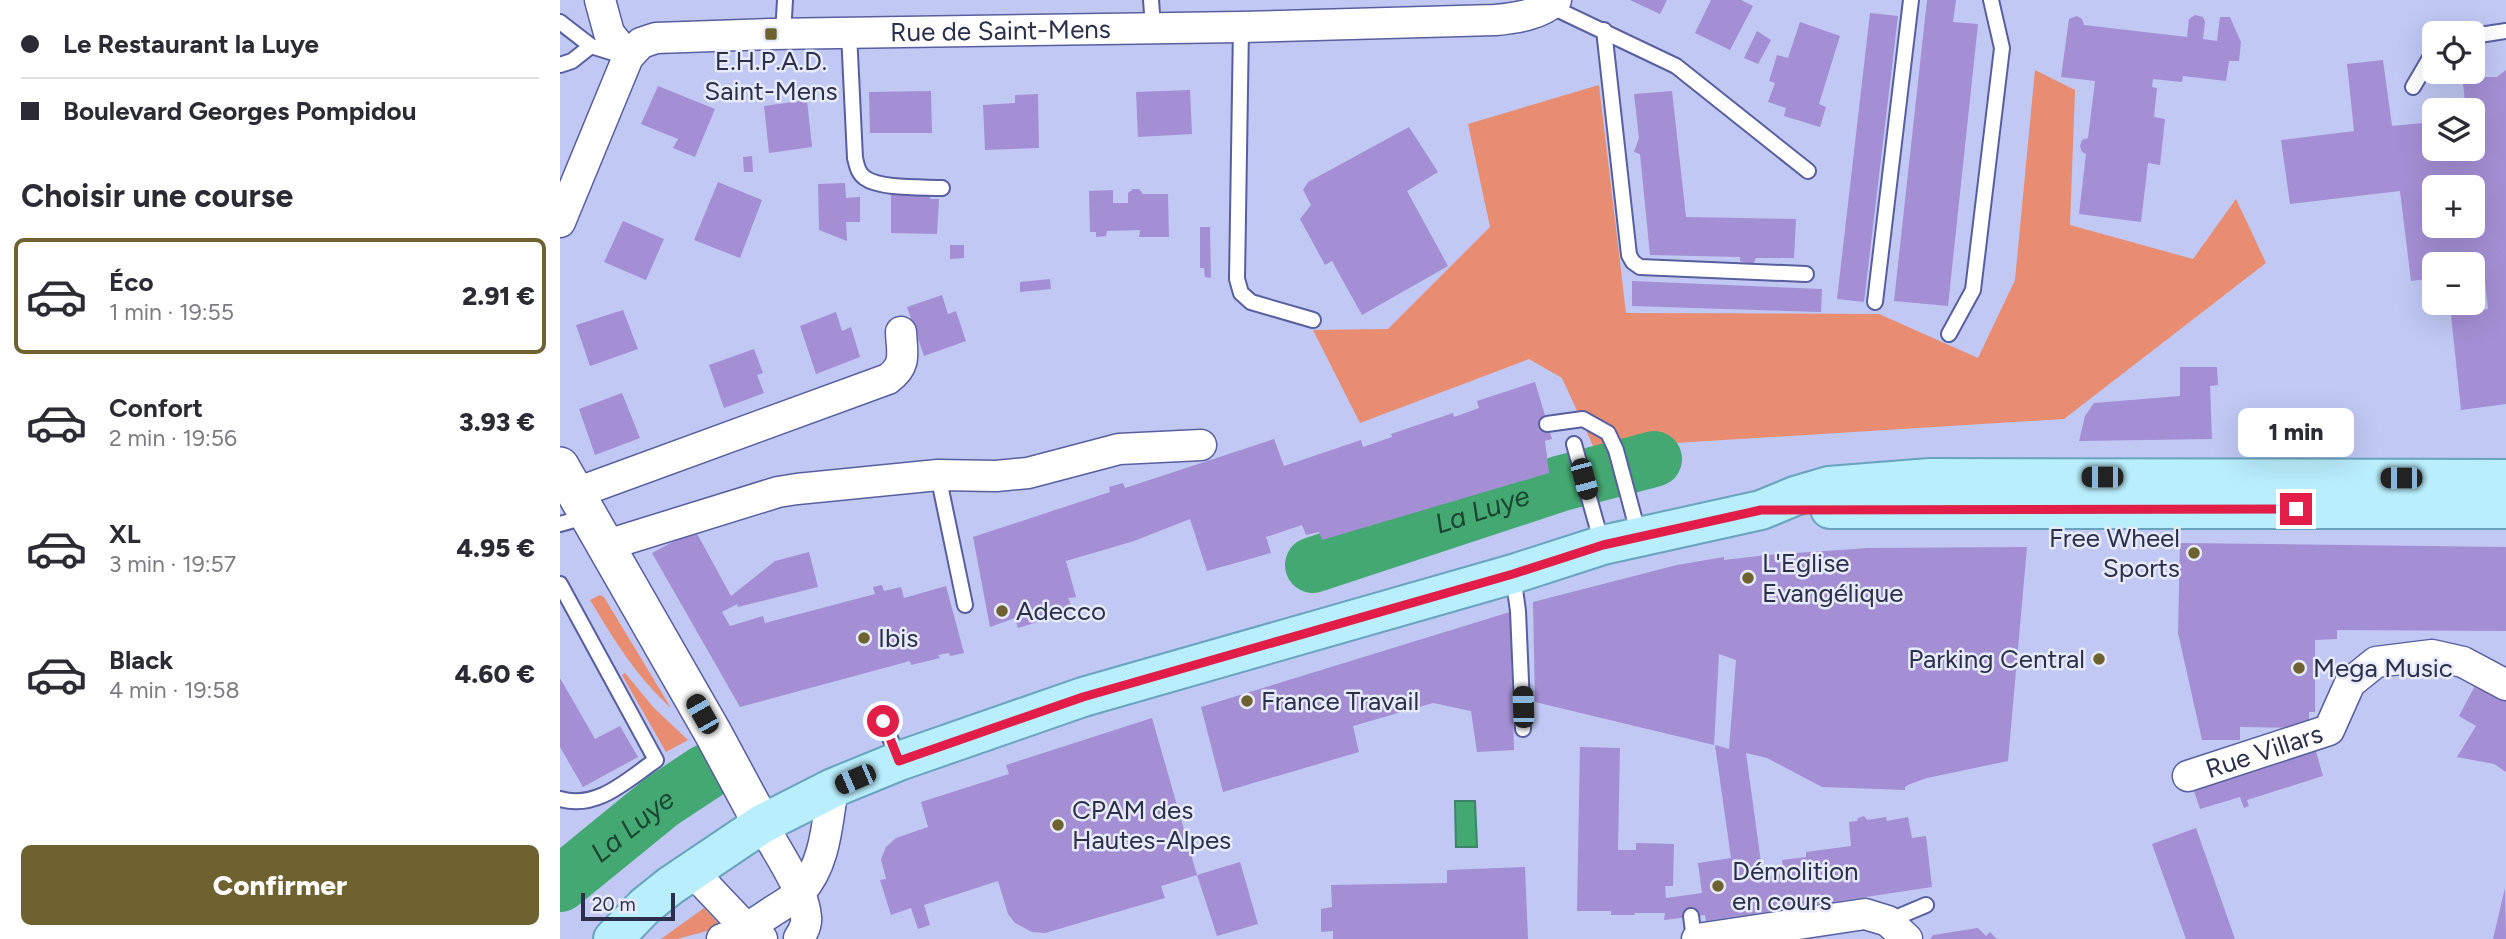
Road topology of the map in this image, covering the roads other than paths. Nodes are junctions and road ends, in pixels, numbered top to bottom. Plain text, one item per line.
1 (600, 0) edge
2 (785, 0) edge
3 (1911, 0) edge
4 (1991, 0) edge
5 (1553, 3) edge
6 (1152, 13) edge
7 (560, 22) edge
8 (1241, 27) junction
9 (1604, 30) junction
10 (2506, 31) edge
11 (849, 33) junction
12 (783, 34) junction
13 (2485, 34) edge
14 (591, 46) junction
15 (628, 57) junction
16 (560, 65) edge
17 (2422, 72) edge
18 (2413, 87) dead end
19 (1808, 171) dead end
20 (942, 188) dead end
21 (560, 222) edge
22 (1806, 274) dead end
23 (1875, 302) dead end
24 (1314, 320) dead end
25 (901, 332) dead end
26 (1949, 334) dead end
27 (1547, 425) dead end
28 (1201, 445) dead end
29 (1575, 450) dead end
30 (938, 475) junction
31 (2078, 477) junction
32 (2506, 479) edge
33 (579, 509) edge
34 (1975, 509) junction
35 (2506, 509) edge
36 (1761, 510) junction
37 (1621, 541) junction
38 (1513, 574) junction
39 (560, 584) edge
40 (965, 606) dead end
41 (2506, 685) edge
42 (883, 721) dead end
43 (1523, 729) dead end
44 (899, 761) junction
45 (2188, 776) dead end
46 (560, 784) edge
47 (832, 788) junction
48 (565, 801) edge
49 (762, 824) junction
50 (691, 870) junction
51 (799, 893) junction
52 (1926, 905) dead end
53 (1898, 930) edge
54 (1694, 931) edge
55 (744, 936) edge
56 (613, 939) edge
57 (799, 939) edge

1 - 15 street
2 - 12 lane
3 - 23 lane
4 - 26 lane
5 - 8 street, Rue de Saint-Mens
5 - 9 lane
6 - 8 street, Rue de Saint-Mens
6 - 11 street, Rue de Saint-Mens
7 - 14 lane
8 - 24 lane
9 - 19 lane
9 - 22 lane
10 - 13 lane
11 - 12 street, Rue de Saint-Mens
11 - 20 lane
12 - 15 street, Rue de Saint-Mens
14 - 15 lane
14 - 16 lane
15 - 21 street
17 - 18 lane
25 - 33 street
27 - 37 lane
28 - 30 street
29 - 37 lane
30 - 33 street
30 - 40 lane
31 - 32 main road
31 - 34 lane
31 - 36 main road
33 - 49 street
34 - 35 main road
34 - 36 main road
36 - 37 main road
37 - 38 main road
38 - 43 lane
38 - 44 main road
39 - 48 lane
41 - 45 street, Rue Villars
42 - 44 lane
44 - 47 main road
46 - 48 lane
47 - 49 main road
47 - 51 street
49 - 50 main road
49 - 51 street
50 - 55 street
50 - 56 main road
51 - 55 street
51 - 57 street
52 - 53 lane
53 - 54 street

